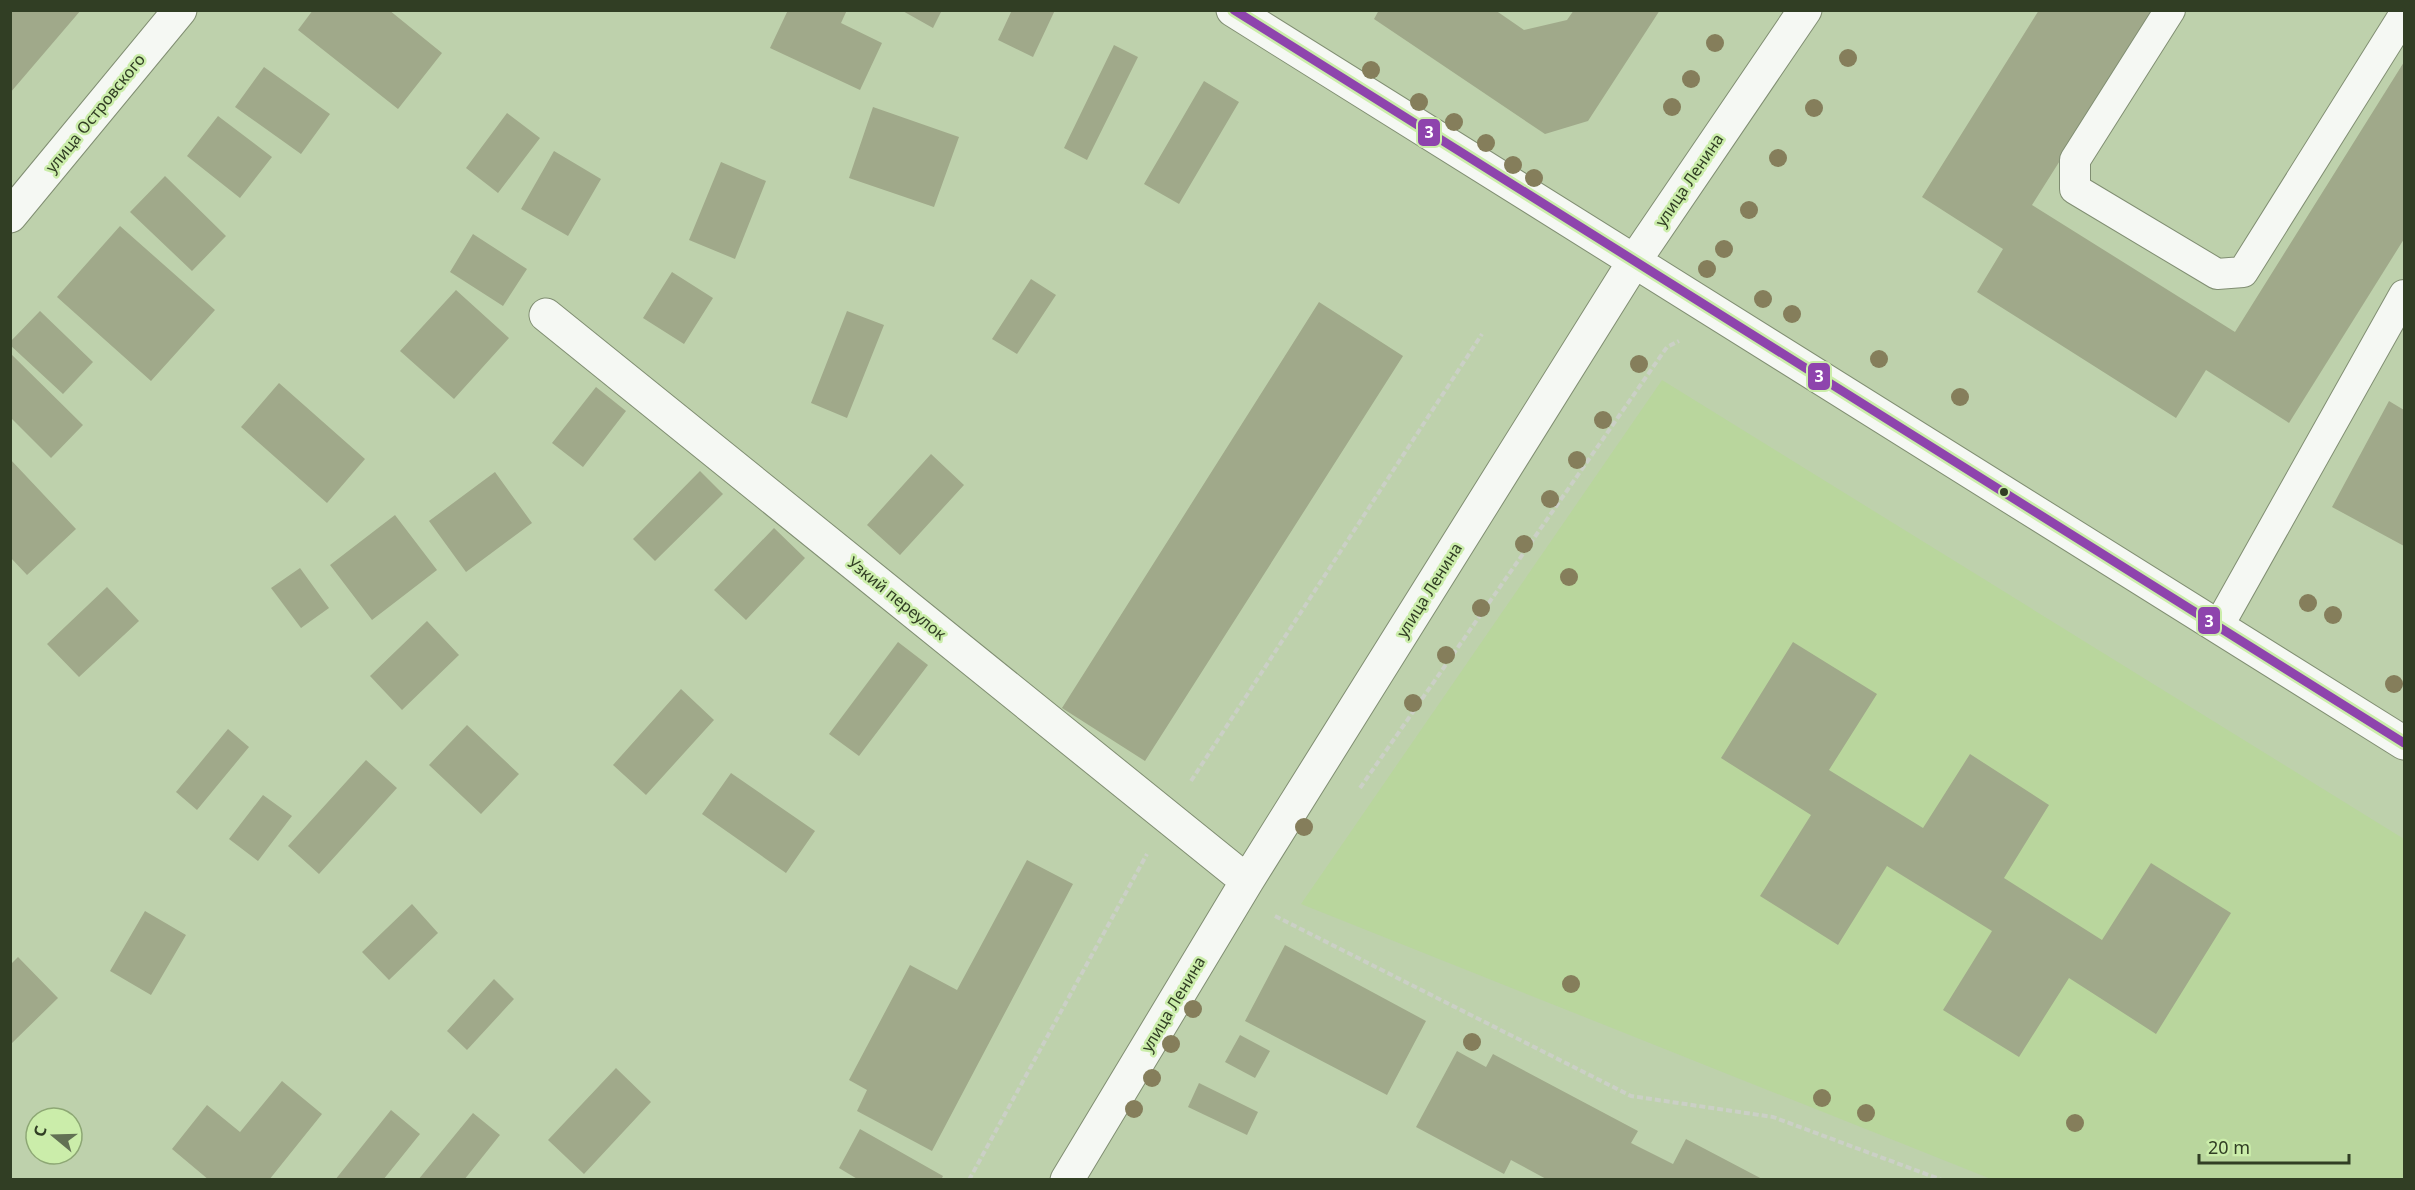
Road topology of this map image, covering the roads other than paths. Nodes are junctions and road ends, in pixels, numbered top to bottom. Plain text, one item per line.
1 (180, 10) edge
2 (1233, 10) edge
3 (1805, 10) edge
4 (2170, 10) edge
5 (2404, 15) edge
6 (10, 216) edge
7 (1635, 260) junction
8 (2404, 295) edge
9 (546, 315) dead end
10 (2219, 626) junction
11 (2404, 742) edge
12 (1247, 881) junction
13 (1067, 1179) edge

1 - 6 street, улица Островского
2 - 7 street
3 - 7 street, улица Ленина
4 - 5 lane
7 - 10 street
7 - 12 street, улица Ленина
8 - 10 lane
9 - 12 street, Узкий переулок
10 - 11 street
12 - 13 street, улица Ленина

